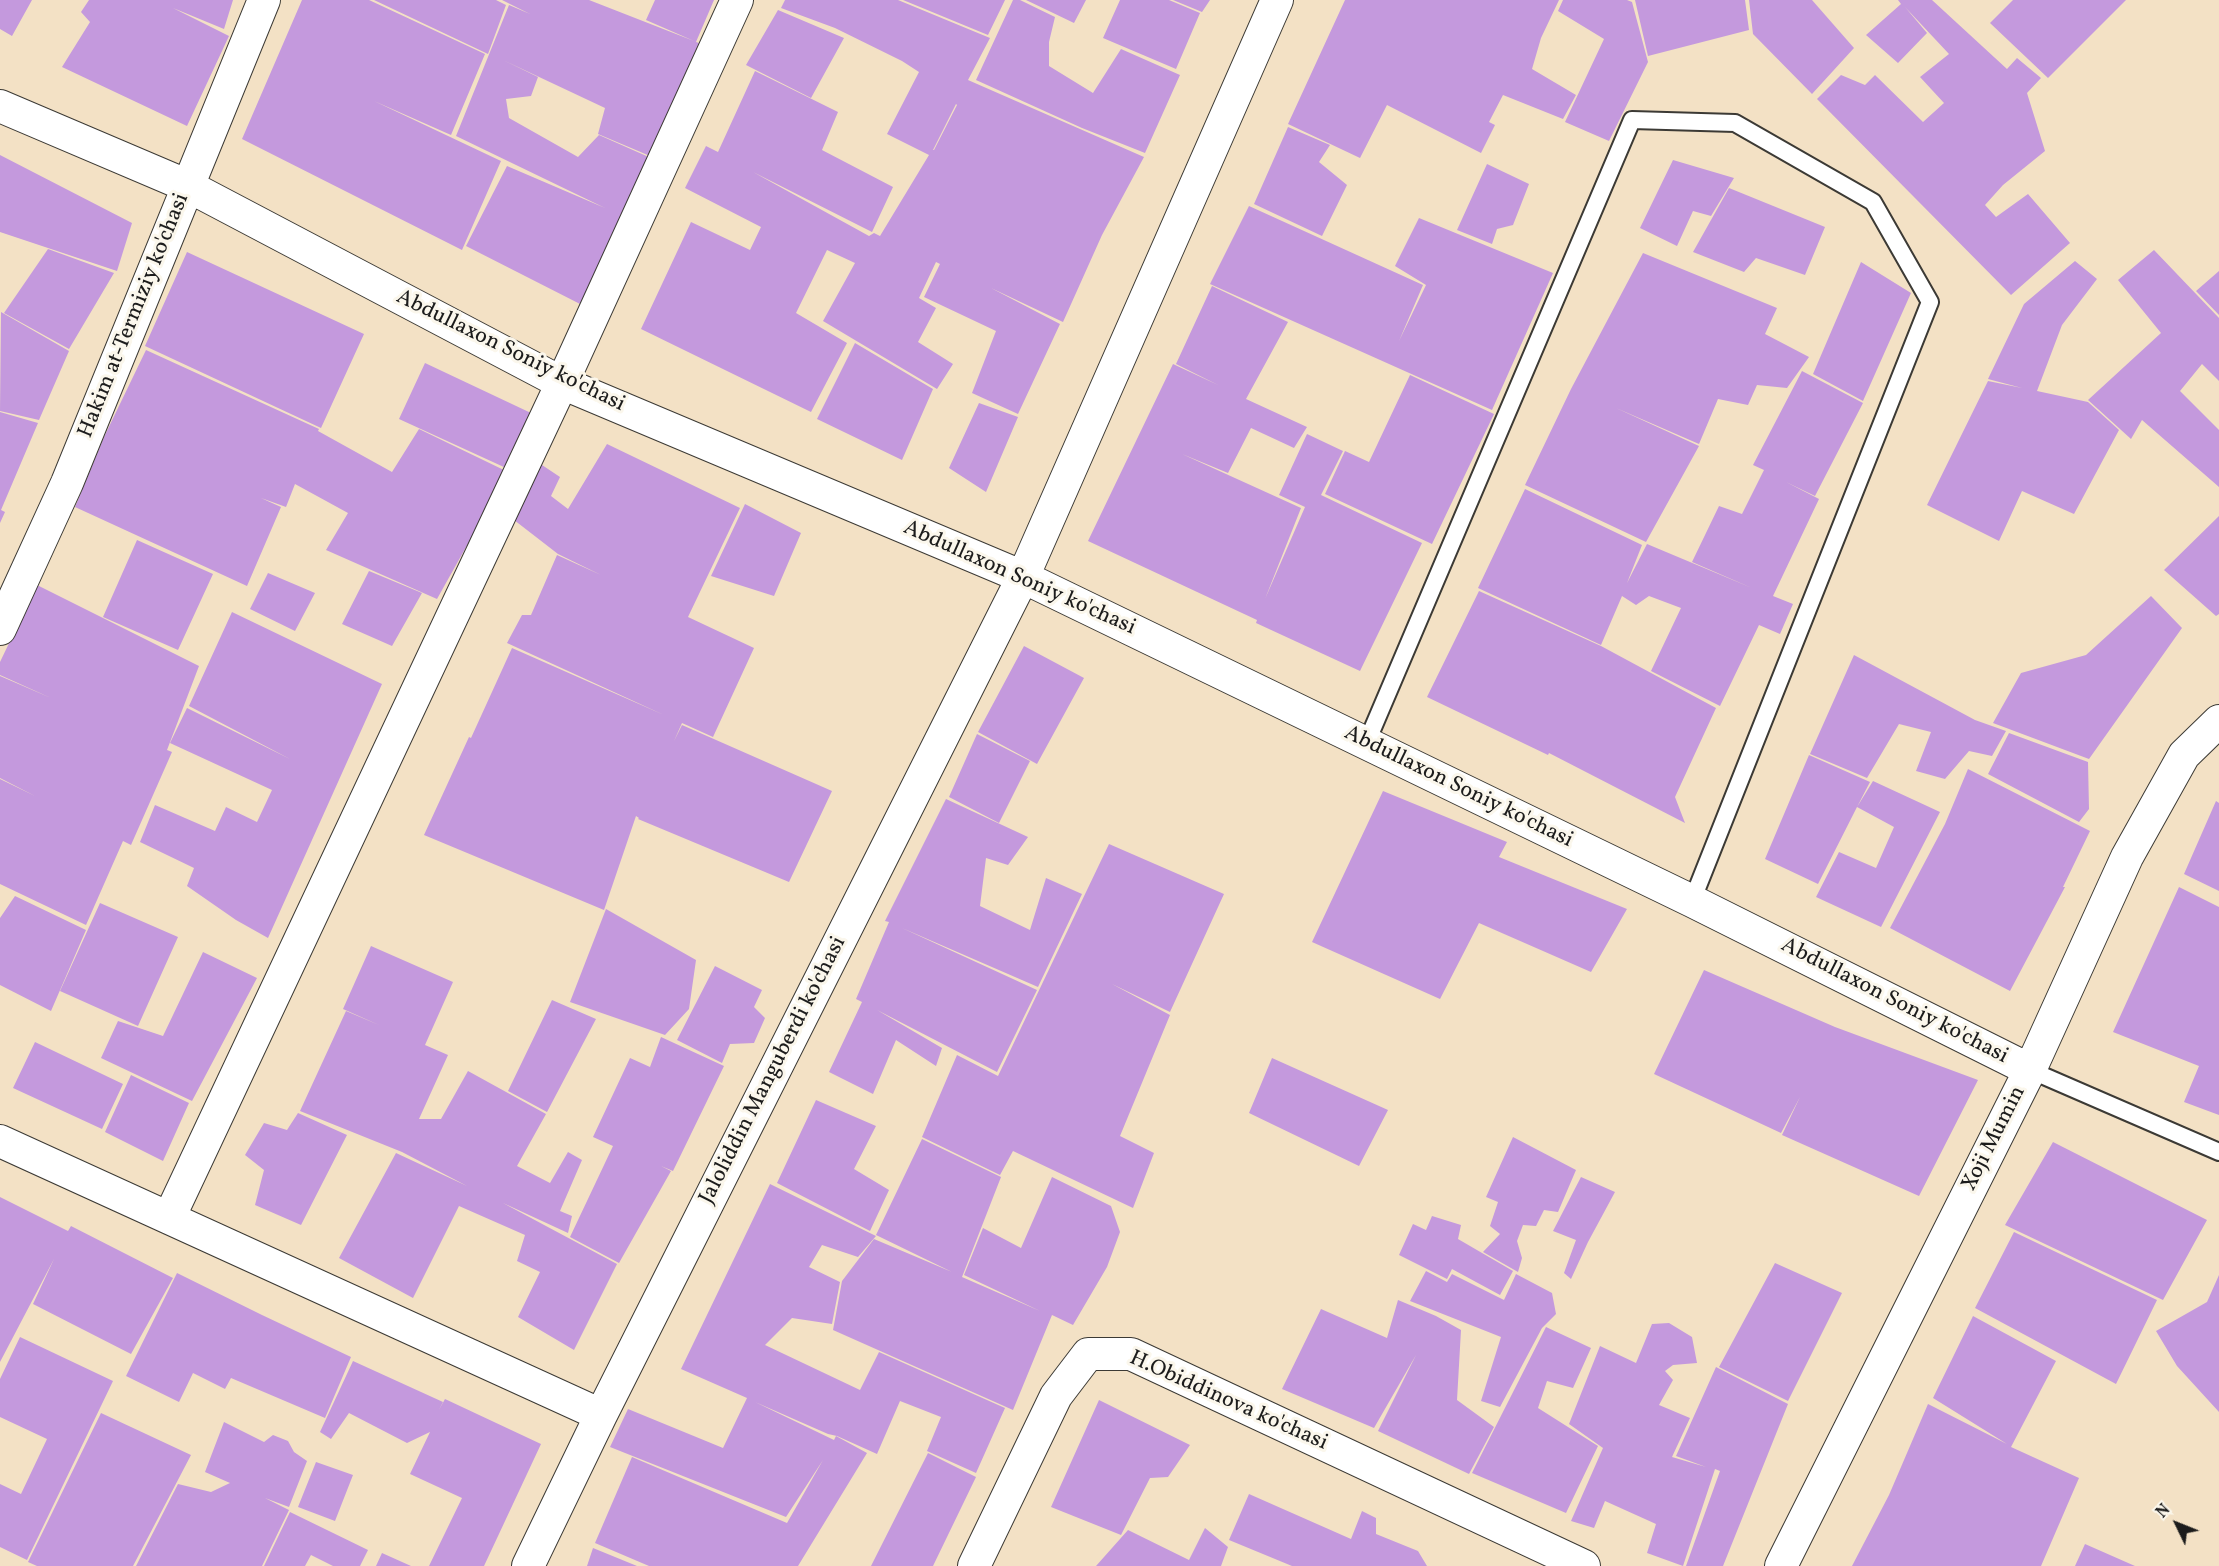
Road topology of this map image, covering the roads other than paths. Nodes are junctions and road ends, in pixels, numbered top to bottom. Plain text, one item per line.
1 (264, 0) edge
2 (737, 0) edge
3 (1277, 0) edge
4 (0, 106) edge
5 (188, 186) junction
6 (562, 383) junction
7 (1023, 577) junction
8 (0, 629) edge
9 (2219, 721) edge
10 (1366, 744) junction
11 (1692, 901) junction
12 (2030, 1070) junction
13 (0, 1141) edge
14 (2219, 1152) edge
15 (169, 1218) junction
16 (601, 1415) junction
17 (528, 1566) edge
18 (974, 1566) edge
19 (1584, 1566) edge
20 (1781, 1566) edge

1 - 5 street, Hakim at-Termiziy ko'chasi
2 - 6 street
3 - 7 street, Jaloliddin Manguberdi ko'chasi
4 - 5 street, Abdullaxon Soniy ko'chasi
5 - 6 street, Abdullaxon Soniy ko'chasi
5 - 8 street, Hakim at-Termiziy ko'chasi
6 - 7 street, Abdullaxon Soniy ko'chasi
6 - 15 street
7 - 10 street, Abdullaxon Soniy ko'chasi
7 - 16 street, Jaloliddin Manguberdi ko'chasi
9 - 12 street, Xoji Mumin
10 - 11 street, Abdullaxon Soniy ko'chasi
10 - 11 lane
11 - 12 street, Abdullaxon Soniy ko'chasi
12 - 14 lane
12 - 20 street, Xoji Mumin
13 - 15 street
15 - 16 street
16 - 17 street, Jaloliddin Manguberdi ko'chasi
18 - 19 street, H.Obiddinova ko'chasi

